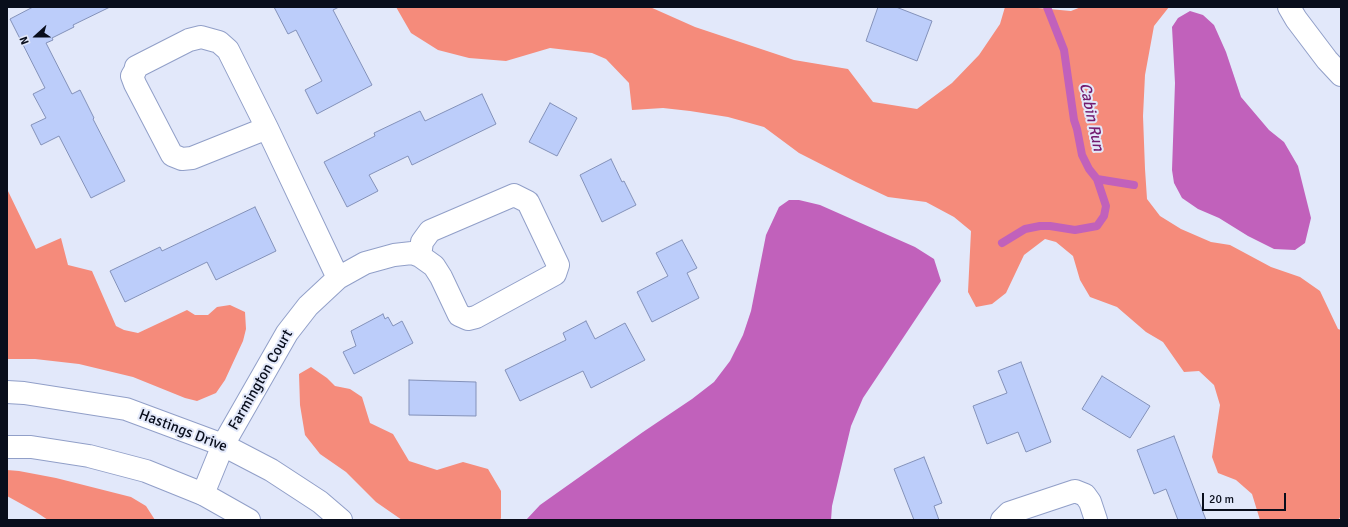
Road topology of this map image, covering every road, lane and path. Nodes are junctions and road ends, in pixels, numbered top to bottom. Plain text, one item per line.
1 (1289, 7) edge
2 (1341, 75) edge
3 (268, 128) junction
4 (420, 256) junction
5 (338, 278) junction
6 (7, 392) edge
7 (223, 445) junction
8 (7, 447) edge
9 (203, 494) junction
10 (249, 520) edge
11 (341, 520) edge
12 (1002, 520) edge
13 (1096, 520) edge

1 - 2 street
3 - 3 street
3 - 5 street
4 - 4 street
4 - 5 street, Farmington Court
5 - 7 street, Farmington Court
6 - 7 street, Hastings Drive
7 - 9 street, Farmington Court
7 - 11 street, Hastings Drive
8 - 9 street
9 - 10 street
12 - 13 street

